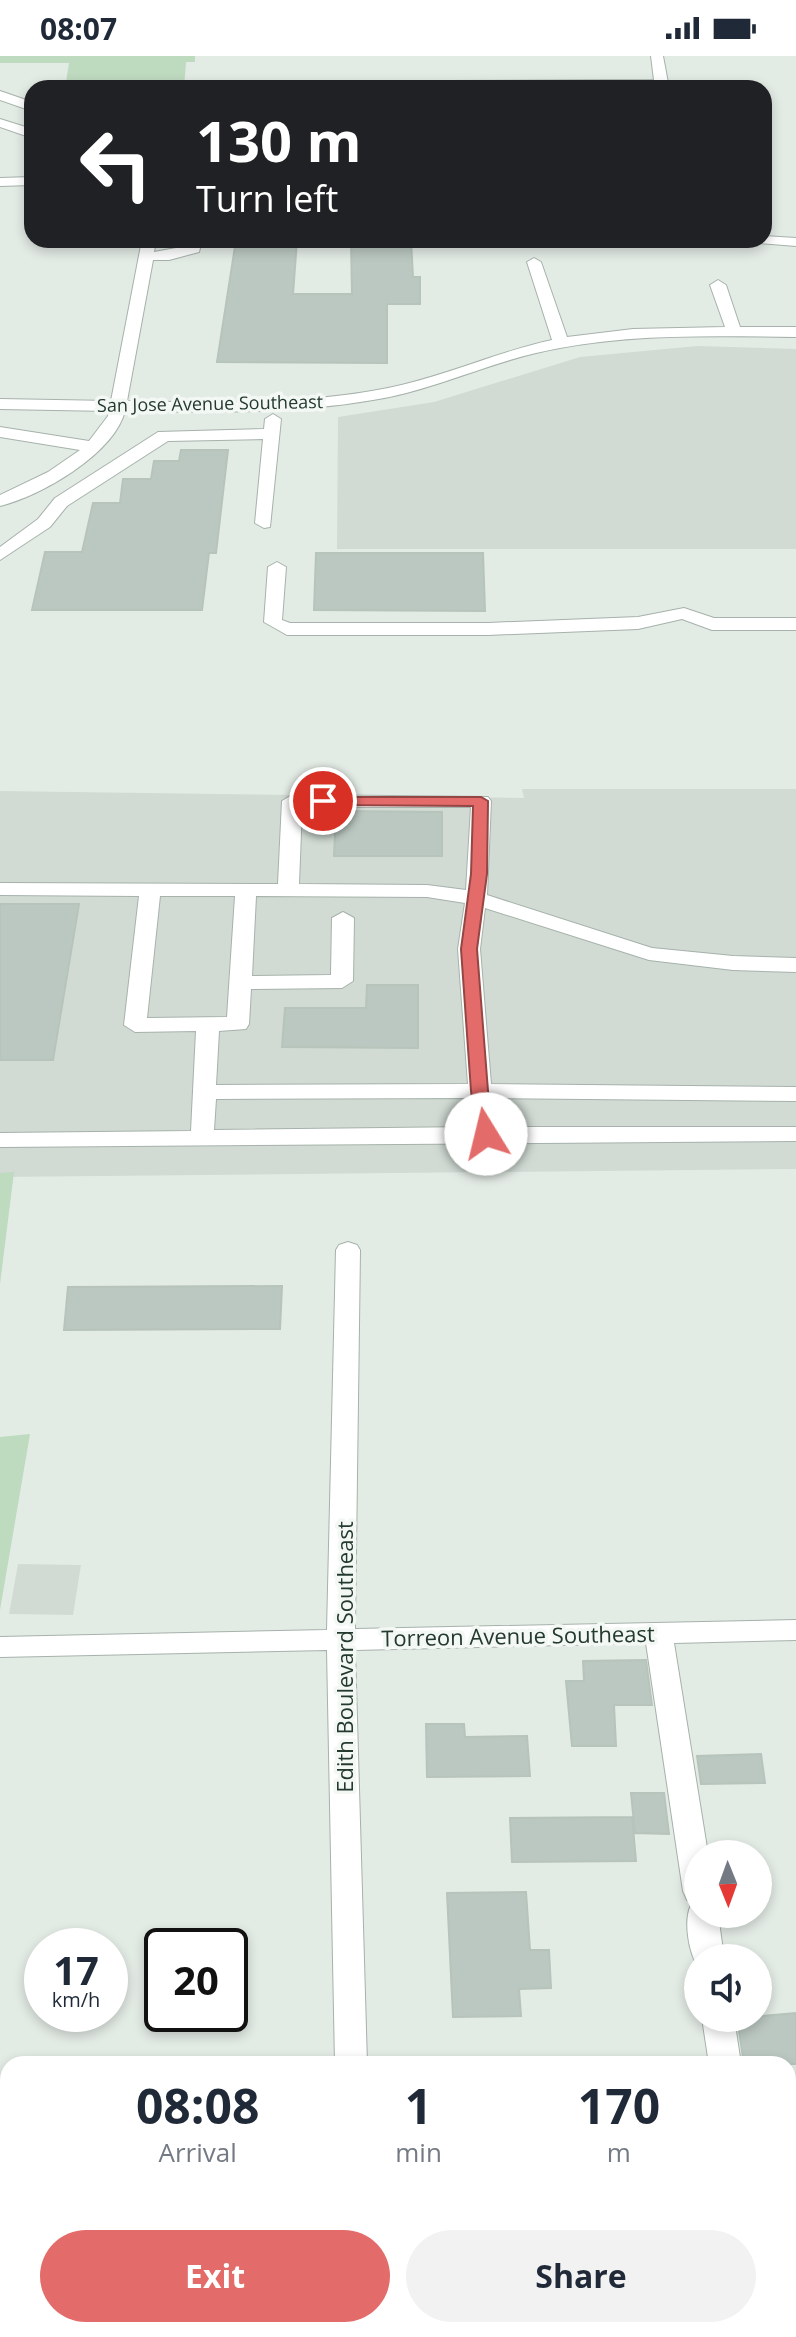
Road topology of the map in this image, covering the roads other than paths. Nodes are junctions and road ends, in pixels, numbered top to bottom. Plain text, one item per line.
1 (657, 56) edge
2 (661, 80) edge
3 (0, 95) edge
4 (24, 104) edge
5 (0, 123) edge
6 (24, 131) edge
7 (24, 181) edge
8 (0, 182) edge
9 (772, 240) edge
10 (796, 242) edge
11 (148, 248) edge
12 (194, 248) edge
13 (534, 262) dead end
14 (718, 285) dead end
15 (734, 331) junction
16 (796, 332) edge
17 (561, 343) junction
18 (0, 404) edge
19 (119, 405) junction
20 (274, 405) junction
21 (0, 432) edge
22 (272, 434) junction
23 (94, 447) junction
24 (0, 501) edge
25 (264, 523) dead end
26 (1, 554) edge
27 (277, 567) dead end
28 (796, 624) edge
29 (0, 889) edge
30 (150, 890) junction
31 (246, 890) junction
32 (288, 890) junction
33 (476, 898) junction
34 (343, 918) dead end
35 (796, 965) edge
36 (240, 983) junction
37 (208, 1024) junction
38 (480, 1091) junction
39 (204, 1092) junction
40 (796, 1094) edge
41 (486, 1134) junction
42 (796, 1134) edge
43 (202, 1136) junction
44 (0, 1140) edge
45 (348, 1250) dead end
46 (796, 1630) edge
47 (658, 1631) junction
48 (341, 1639) junction
49 (0, 1647) edge
50 (690, 1840) edge
51 (720, 2032) edge
52 (351, 2056) edge
53 (724, 2056) edge

1 - 2 street
3 - 4 street
5 - 6 street
7 - 8 street
9 - 10 street
11 - 12 street
11 - 19 street
13 - 17 street
14 - 15 street
15 - 16 street, San Jose Avenue Southeast
15 - 17 street, San Jose Avenue Southeast
17 - 20 street, San Jose Avenue Southeast
18 - 19 street, San Jose Avenue Southeast
19 - 20 street, San Jose Avenue Southeast
19 - 23 street
20 - 22 street
21 - 23 street
22 - 25 street
22 - 26 street
23 - 24 street
27 - 28 street
29 - 30 street
30 - 31 street
30 - 37 street
31 - 32 street
31 - 36 street
32 - 33 street
32 - 33 street
33 - 35 street
33 - 38 street
34 - 36 street
36 - 37 street
37 - 39 street
38 - 39 street
38 - 40 street
38 - 41 street
39 - 43 street
41 - 42 street
41 - 43 street
43 - 44 street
45 - 48 street, Edith Boulevard Southeast
46 - 47 street, Torreon Avenue Southeast
47 - 48 street, Torreon Avenue Southeast
47 - 50 street
48 - 49 street, Torreon Avenue Southeast
48 - 52 street, Edith Boulevard Southeast
51 - 53 street

